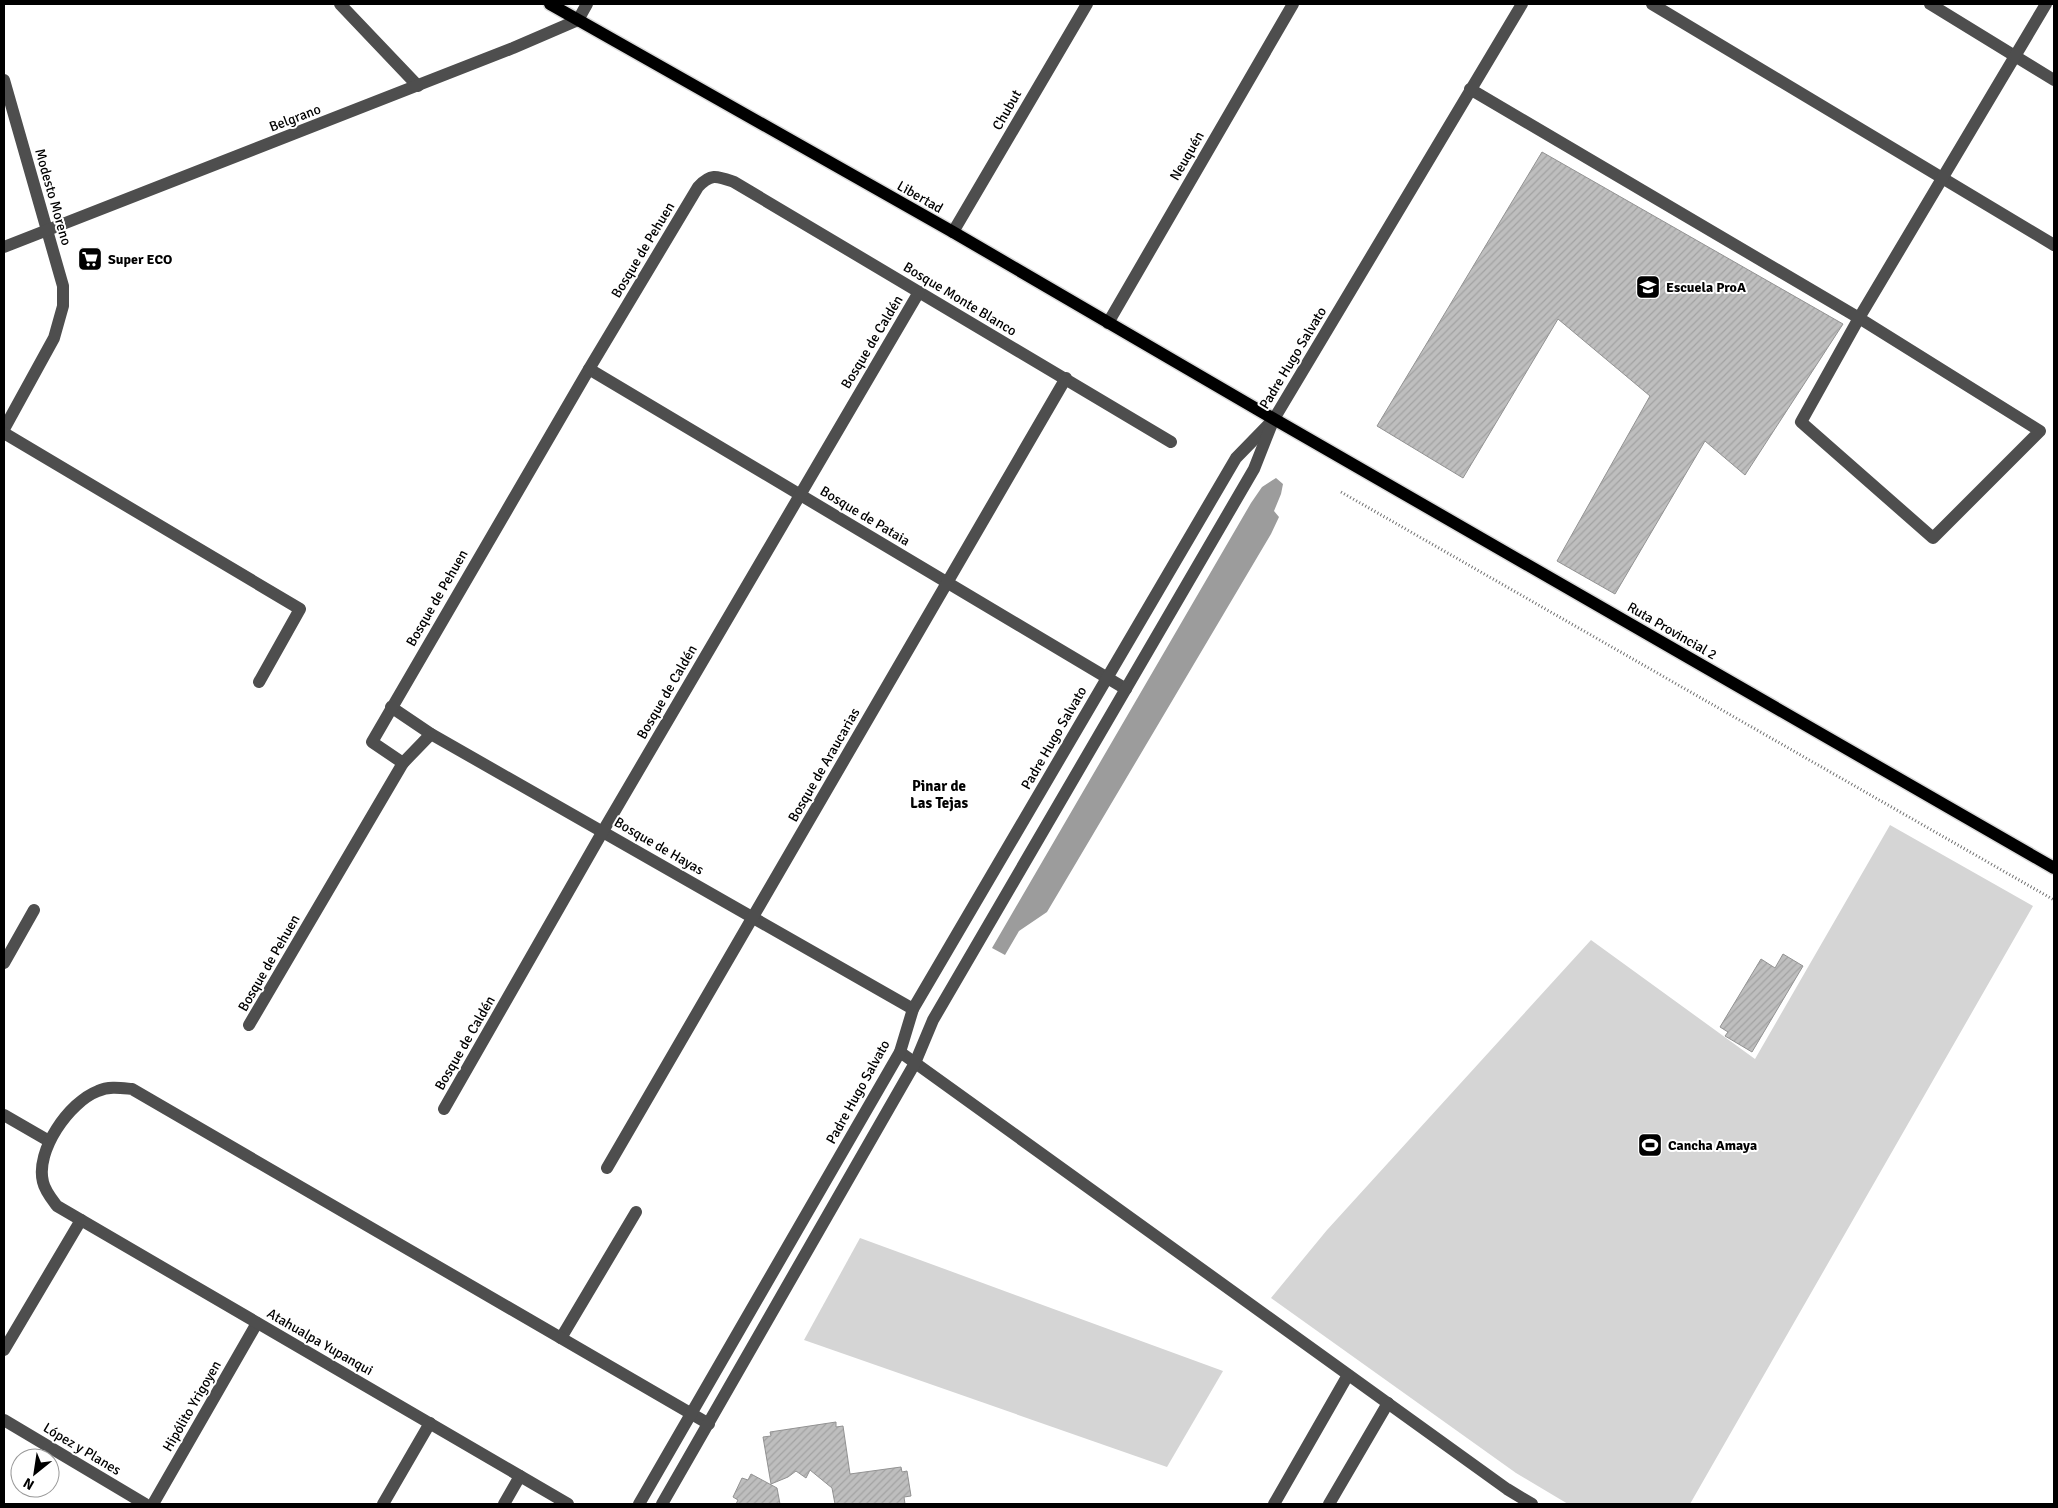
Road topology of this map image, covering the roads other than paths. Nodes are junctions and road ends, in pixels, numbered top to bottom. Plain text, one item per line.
1 (340, 4) edge
2 (550, 4) edge
3 (586, 4) edge
4 (1087, 4) edge
5 (1293, 4) edge
6 (1652, 4) edge
7 (1930, 4) edge
8 (2046, 4) edge
9 (1518, 5) edge
10 (578, 20) junction
11 (2015, 56) junction
12 (4, 80) edge
13 (2054, 80) edge
14 (418, 86) junction
15 (1470, 89) junction
16 (1943, 177) junction
17 (706, 179) joint
18 (47, 231) junction
19 (953, 232) junction
20 (2054, 245) edge
21 (4, 247) edge
22 (919, 292) junction
23 (1859, 318) junction
24 (1108, 323) junction
25 (589, 369) junction
26 (1066, 378) junction
27 (1274, 419) junction
28 (4, 429) edge
29 (4, 434) edge
30 (1171, 442) dead end
31 (799, 494) junction
32 (947, 582) junction
33 (1107, 678) junction
34 (259, 682) dead end
35 (1126, 689) junction
36 (391, 707) junction
37 (431, 734) junction
38 (403, 763) junction
39 (603, 831) junction
40 (2054, 868) edge
41 (34, 910) dead end
42 (753, 917) junction
43 (4, 962) edge
44 (913, 1009) junction
45 (249, 1025) dead end
46 (900, 1052) junction
47 (915, 1063) junction
48 (444, 1109) dead end
49 (4, 1115) edge
50 (49, 1141) junction
51 (607, 1168) dead end
52 (636, 1212) dead end
53 (81, 1220) junction
54 (257, 1323) junction
55 (561, 1338) junction
56 (4, 1350) edge
57 (1348, 1375) junction
58 (1388, 1403) junction
59 (691, 1414) junction
60 (4, 1420) edge
61 (430, 1423) junction
62 (709, 1424) junction
63 (520, 1476) junction
64 (145, 1504) edge
65 (153, 1504) edge
66 (383, 1504) edge
67 (504, 1504) edge
68 (568, 1504) edge
69 (639, 1504) edge
70 (662, 1504) edge
71 (1274, 1504) edge
72 (1329, 1504) edge
73 (1532, 1504) edge

1 - 14 street
2 - 10 main road, Libertad
3 - 10 street
4 - 19 street, Chubut
5 - 24 street, Neuquén
6 - 16 street
7 - 11 street
8 - 11 street
9 - 15 street, Padre Hugo Salvato
10 - 14 street, Belgrano
10 - 19 main road, Libertad
11 - 13 street
11 - 16 street
12 - 18 street, Modesto Moreno
14 - 18 street, Belgrano
15 - 23 street
15 - 27 street, Padre Hugo Salvato
16 - 20 street
16 - 23 street
17 - 22 street, Bosque Monte Blanco
17 - 25 street, Bosque de Pehuen
18 - 21 street, Belgrano
18 - 28 street, Modesto Moreno
19 - 24 main road, Libertad
22 - 26 street, Bosque Monte Blanco
22 - 31 street, Bosque de Caldén
23 - 23 street
24 - 27 main road, Libertad
25 - 31 street, Bosque de Pataia
25 - 36 street, Bosque de Pehuen
26 - 30 street, Bosque Monte Blanco
26 - 32 street, Bosque de Araucarias
27 - 33 street, Padre Hugo Salvato
27 - 35 street
27 - 40 main road, Ruta Provincial 2
29 - 34 street
31 - 32 street, Bosque de Pataia
31 - 39 street, Bosque de Caldén
32 - 33 street, Bosque de Pataia
32 - 42 street, Bosque de Araucarias
33 - 35 street, Bosque de Pataia
33 - 44 street, Padre Hugo Salvato
35 - 47 street
36 - 37 street, Bosque de Hayas
36 - 38 street, Bosque de Pehuen
37 - 38 street
37 - 39 street, Bosque de Hayas
38 - 45 street, Bosque de Pehuen
39 - 42 street, Bosque de Hayas
39 - 48 street, Bosque de Caldén
41 - 43 street
42 - 44 street, Bosque de Hayas
42 - 51 street, Bosque de Araucarias
44 - 46 street, Padre Hugo Salvato
46 - 47 street
46 - 59 street, Padre Hugo Salvato
47 - 57 street
47 - 62 street
49 - 50 street
50 - 53 street, Atahualpa Yupanqui
50 - 55 street
52 - 55 street
53 - 54 street, Atahualpa Yupanqui
53 - 56 street
54 - 61 street, Atahualpa Yupanqui
54 - 65 street, Hipólito Yrigoyen
55 - 59 street
57 - 58 street
57 - 71 street
58 - 72 street
58 - 73 street
59 - 62 street
59 - 69 street, Padre Hugo Salvato
60 - 64 street, López y Planes
61 - 63 street, Atahualpa Yupanqui
61 - 66 street
62 - 70 street
63 - 67 street
63 - 68 street, Atahualpa Yupanqui

